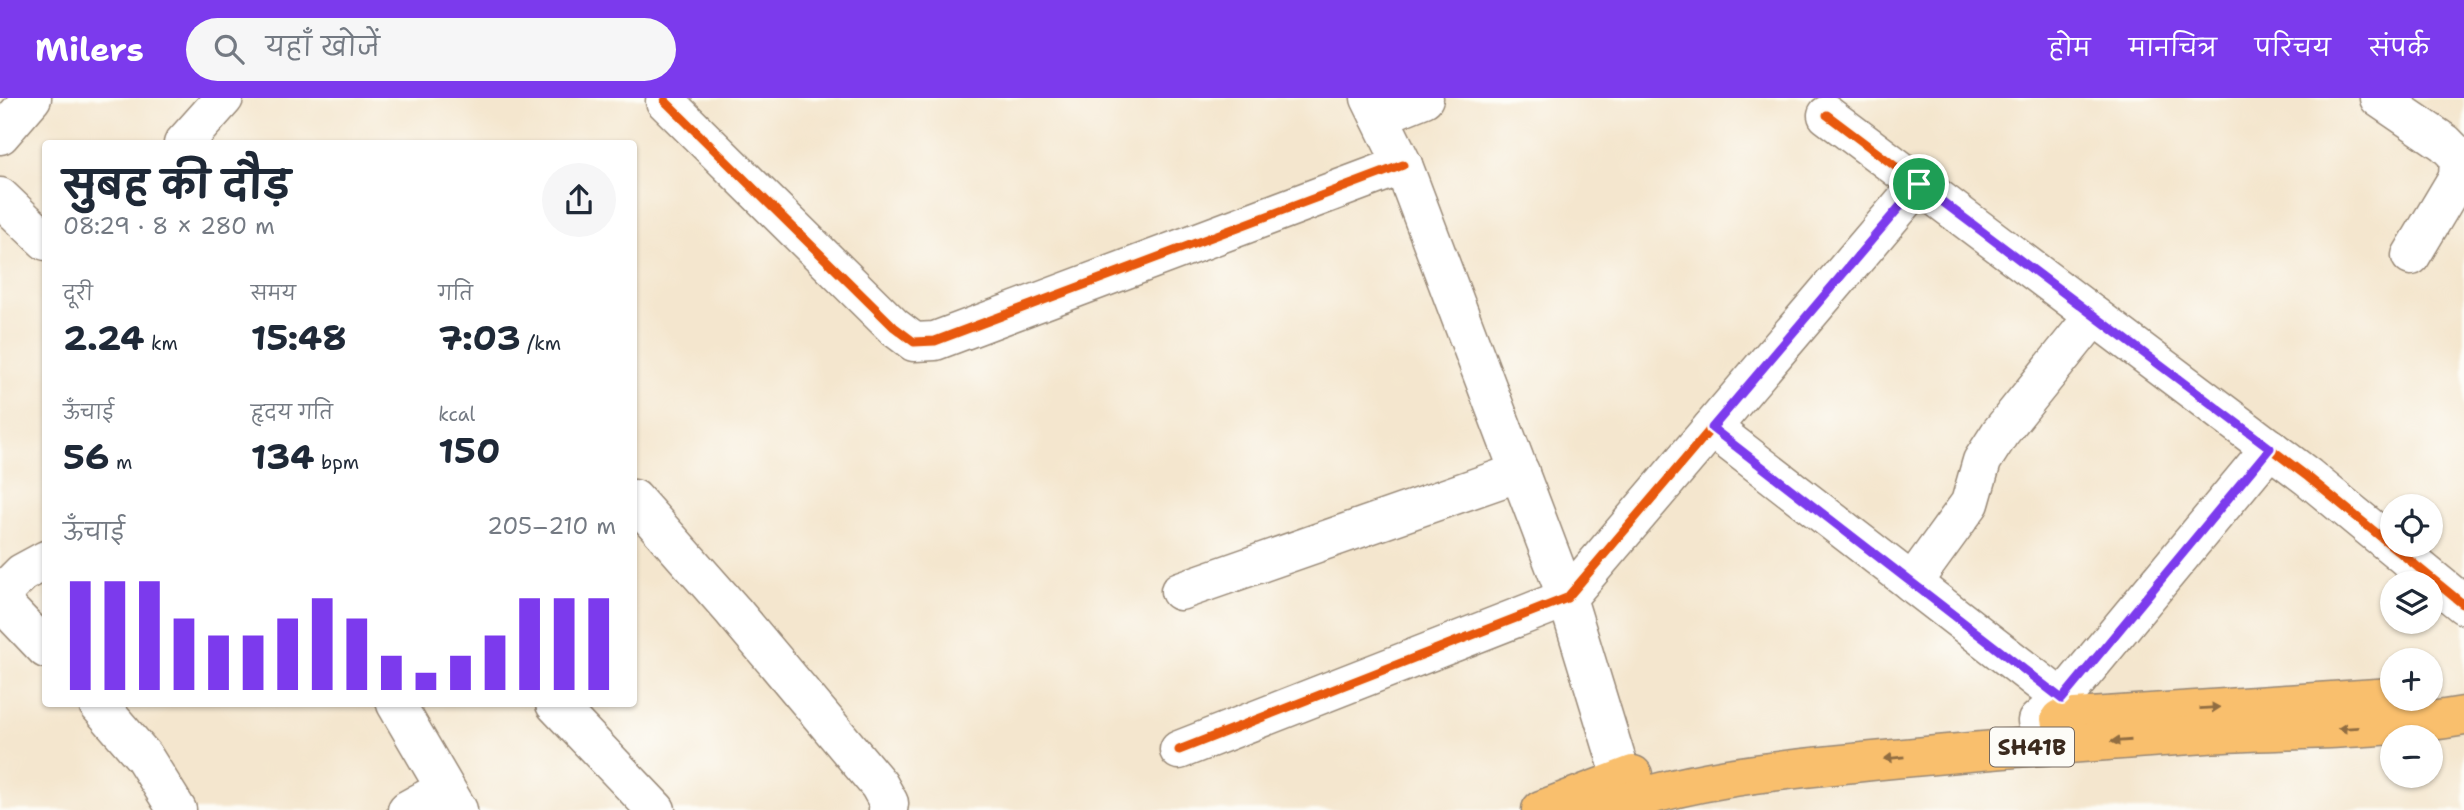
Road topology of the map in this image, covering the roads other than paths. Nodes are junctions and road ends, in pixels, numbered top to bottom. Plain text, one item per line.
1 (32, 98) edge
2 (224, 98) edge
3 (1423, 98) edge
4 (2379, 98) edge
5 (665, 101) dead end
6 (1374, 107) edge
7 (1827, 115) dead end
8 (0, 135) edge
9 (187, 140) edge
10 (1403, 166) junction
11 (1919, 184) junction
12 (6, 214) edge
13 (42, 238) edge
14 (2411, 257) dead end
15 (2094, 316) junction
16 (1712, 428) junction
17 (2270, 448) junction
18 (1520, 472) junction
19 (637, 502) edge
20 (42, 563) edge
21 (1912, 583) junction
22 (1180, 591) dead end
23 (1567, 598) junction
24 (2464, 605) edge
25 (42, 645) edge
26 (2380, 697) edge
27 (2443, 699) edge
28 (2464, 702) edge
29 (101, 707) edge
30 (398, 707) edge
31 (558, 707) edge
32 (2050, 710) junction
33 (2464, 716) edge
34 (1179, 750) dead end
35 (1613, 794) edge
36 (452, 799) edge
37 (177, 810) edge
38 (407, 810) edge
39 (656, 810) edge
40 (888, 810) edge
41 (1541, 810) edge

1 - 8 street
2 - 9 street
3 - 6 street
4 - 14 street
5 - 10 street
6 - 10 street
7 - 11 street
10 - 18 street
11 - 15 street
11 - 16 street
12 - 13 street
15 - 17 street
15 - 21 street
16 - 21 street
16 - 23 street
17 - 24 street
17 - 32 street
18 - 22 street
18 - 23 street
19 - 40 street
20 - 25 street
21 - 32 street
23 - 34 street
23 - 35 street
32 -> 26 main road, SH41B
27 - 28 main road
29 - 37 street
30 - 36 street
31 - 39 street
32 - 35 main road, SH41B
33 -> 35 main road, SH41B
35 - 41 main road, SH41B
36 - 38 street

